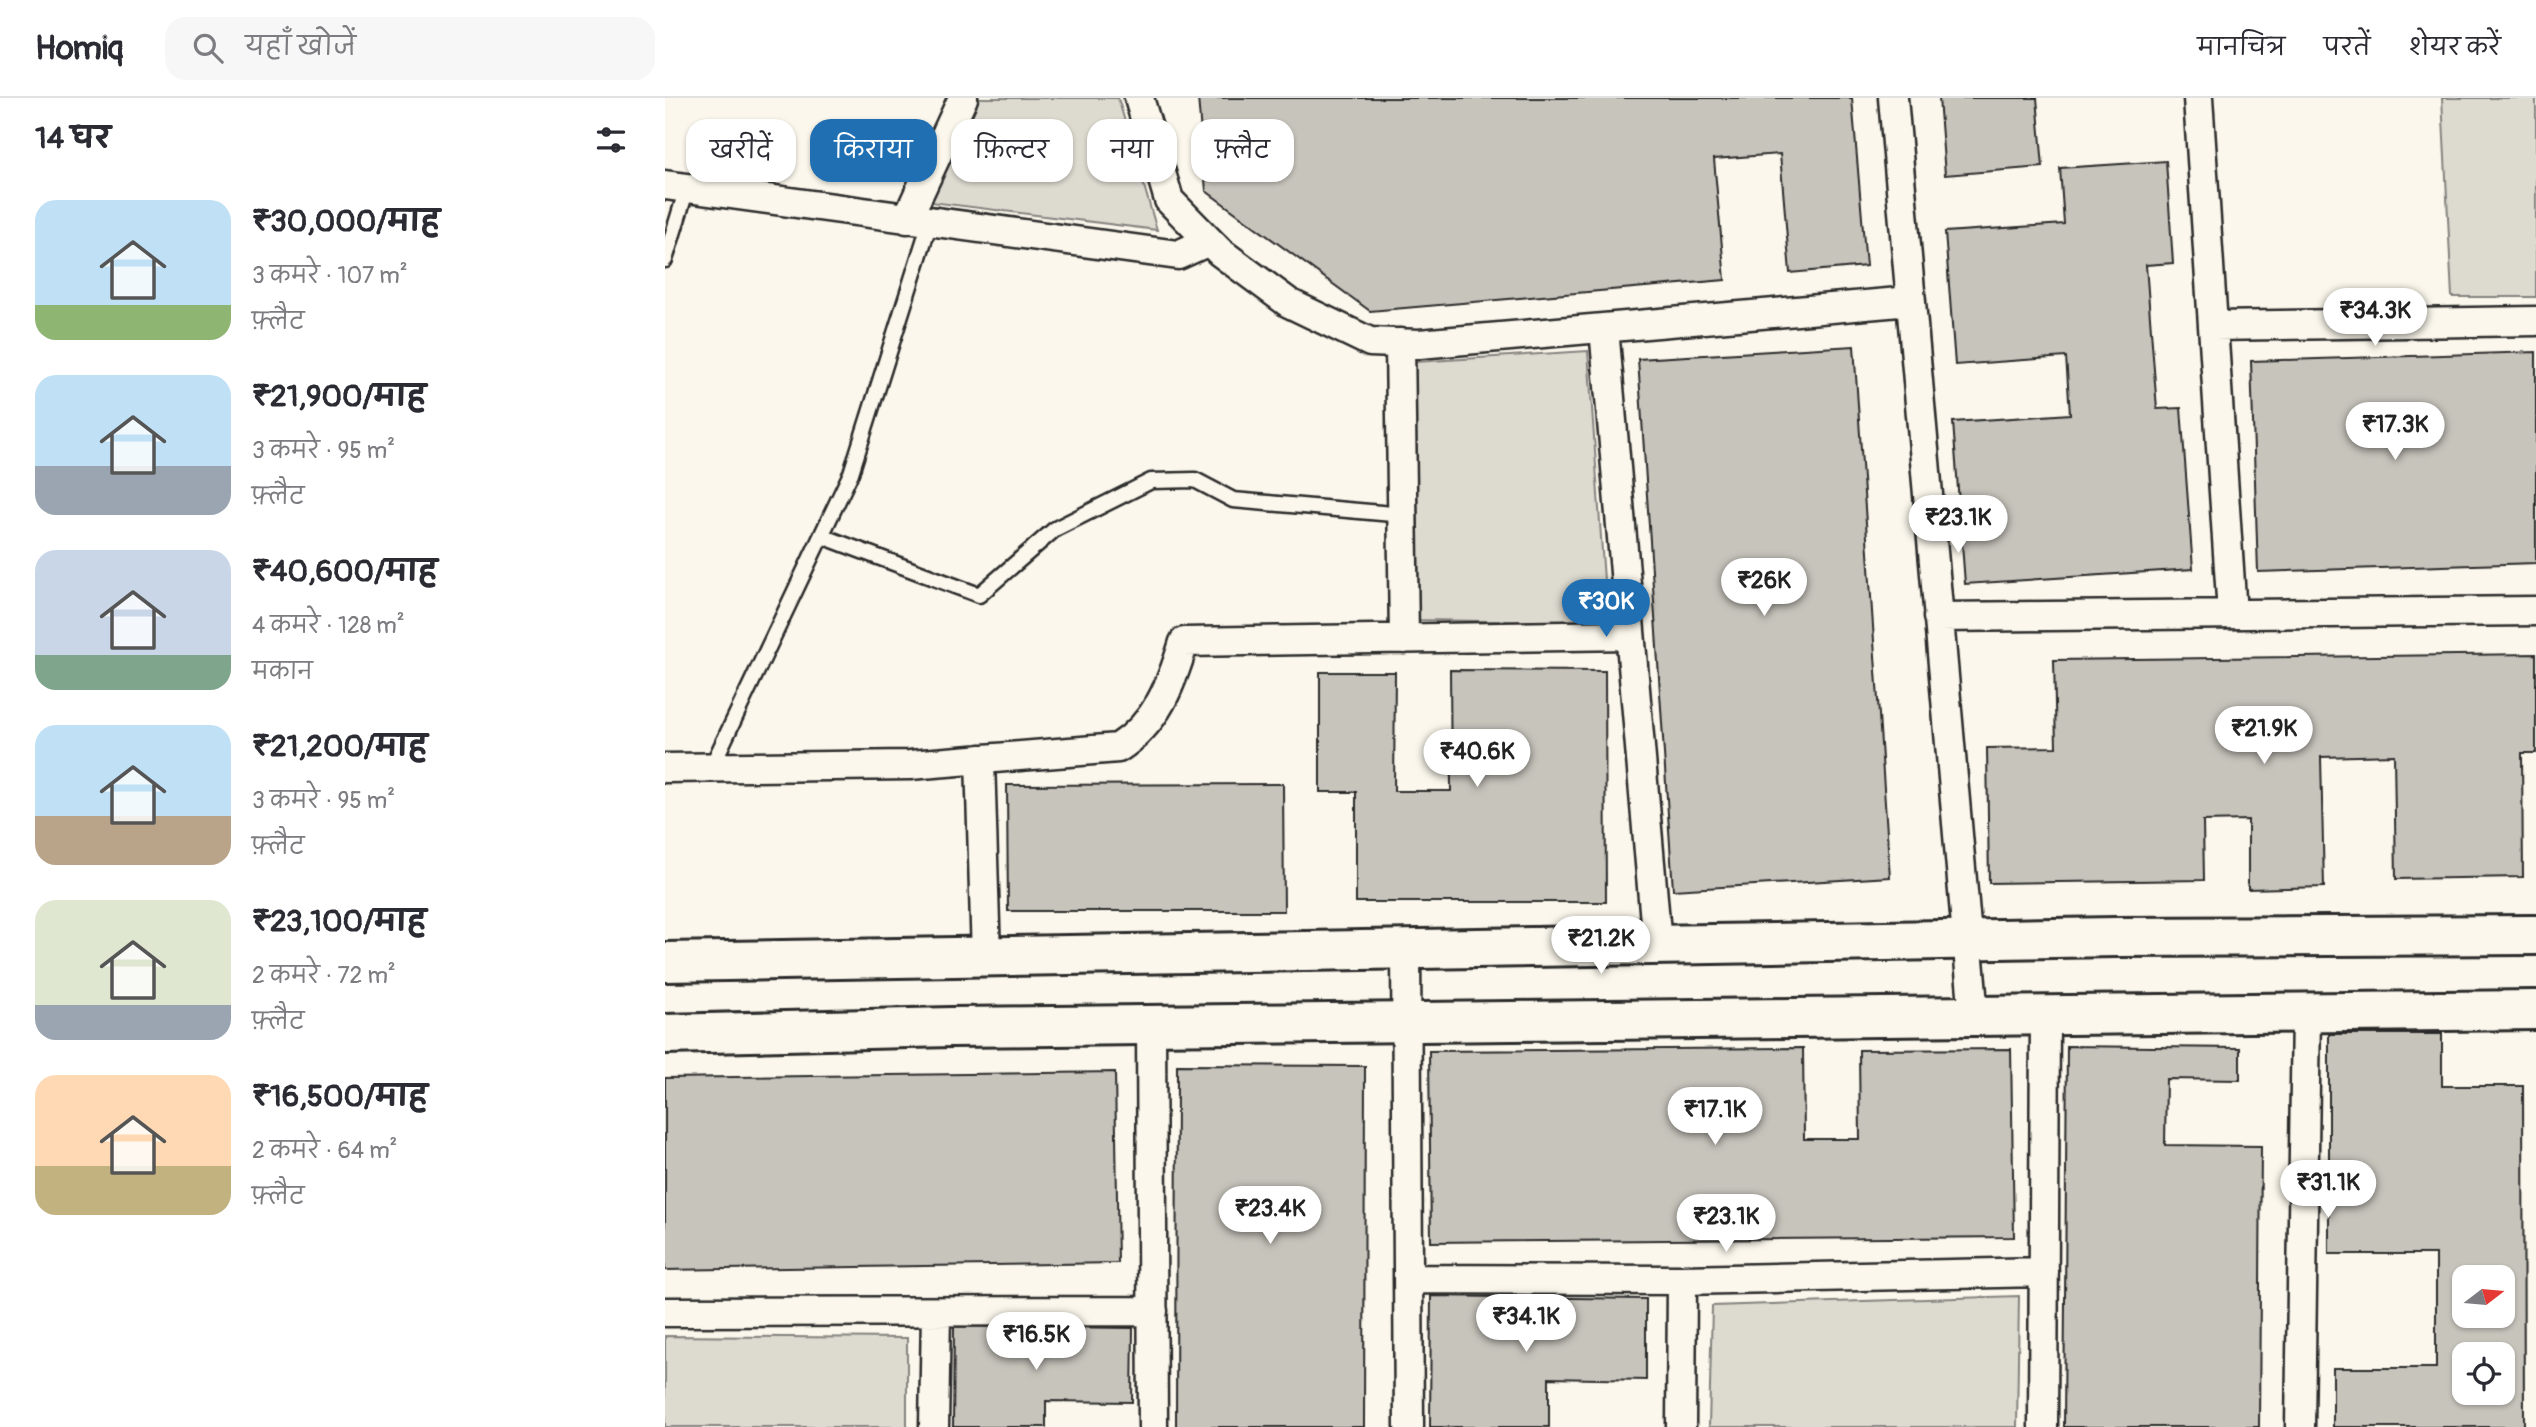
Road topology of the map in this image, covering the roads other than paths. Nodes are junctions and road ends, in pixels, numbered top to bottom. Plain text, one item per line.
1 (963, 98) edge
2 (1139, 98) edge
3 (1893, 98) edge
4 (2198, 98) edge
5 (676, 186) edge
6 (918, 220) junction
7 (1209, 241) junction
8 (665, 260) edge
9 (1911, 301) junction
10 (2536, 321) edge
11 (2213, 326) junction
12 (1604, 328) junction
13 (1400, 343) junction
14 (1404, 515) junction
15 (822, 536) junction
16 (2536, 611) edge
17 (2232, 614) junction
18 (1938, 617) junction
19 (1630, 635) junction
20 (1404, 639) junction
21 (981, 759) junction
22 (665, 768) edge
23 (711, 768) junction
24 (2536, 935) edge
25 (1967, 940) junction
26 (1657, 945) junction
27 (1406, 950) junction
28 (986, 957) junction
29 (665, 962) edge
30 (2536, 1010) edge
31 (2306, 1013) junction
32 (2045, 1015) junction
33 (1973, 1016) junction
34 (1406, 1022) junction
35 (1151, 1025) junction
36 (665, 1034) edge
37 (2044, 1272) junction
38 (1408, 1279) junction
39 (1682, 1280) junction
40 (1153, 1311) junction
41 (665, 1312) edge
42 (936, 1312) junction
43 (934, 1427) edge
44 (1153, 1427) edge
45 (1409, 1427) edge
46 (1681, 1427) edge
47 (2043, 1427) edge
48 (2300, 1427) edge

1 - 6 street
2 - 7 street
3 - 9 street
4 - 11 street
5 - 6 street
5 - 8 lane
6 - 7 street
6 - 15 lane
7 - 13 street
9 - 12 street
9 - 18 street
10 - 11 street
11 - 17 street
12 - 13 street
12 - 19 street
13 - 14 street
14 - 15 lane
14 - 20 street
15 - 23 lane
16 - 17 street
17 - 18 street
18 - 25 street
19 - 20 street
19 - 26 street
20 - 21 street
21 - 23 street
21 - 28 street
22 - 23 street
24 - 25 street
25 - 26 street
25 - 33 street
26 - 27 street
27 - 28 street
27 - 34 street
28 - 29 street
30 - 31 street
31 - 32 street
31 - 48 street
32 - 33 street
32 - 37 street
33 - 34 street
34 - 35 street
34 - 38 street
35 - 36 street
35 - 40 street
37 - 39 street
37 - 47 street
38 - 39 street
38 - 45 street
39 - 46 street
40 - 42 street
40 - 44 street
41 - 42 street
42 - 43 street

